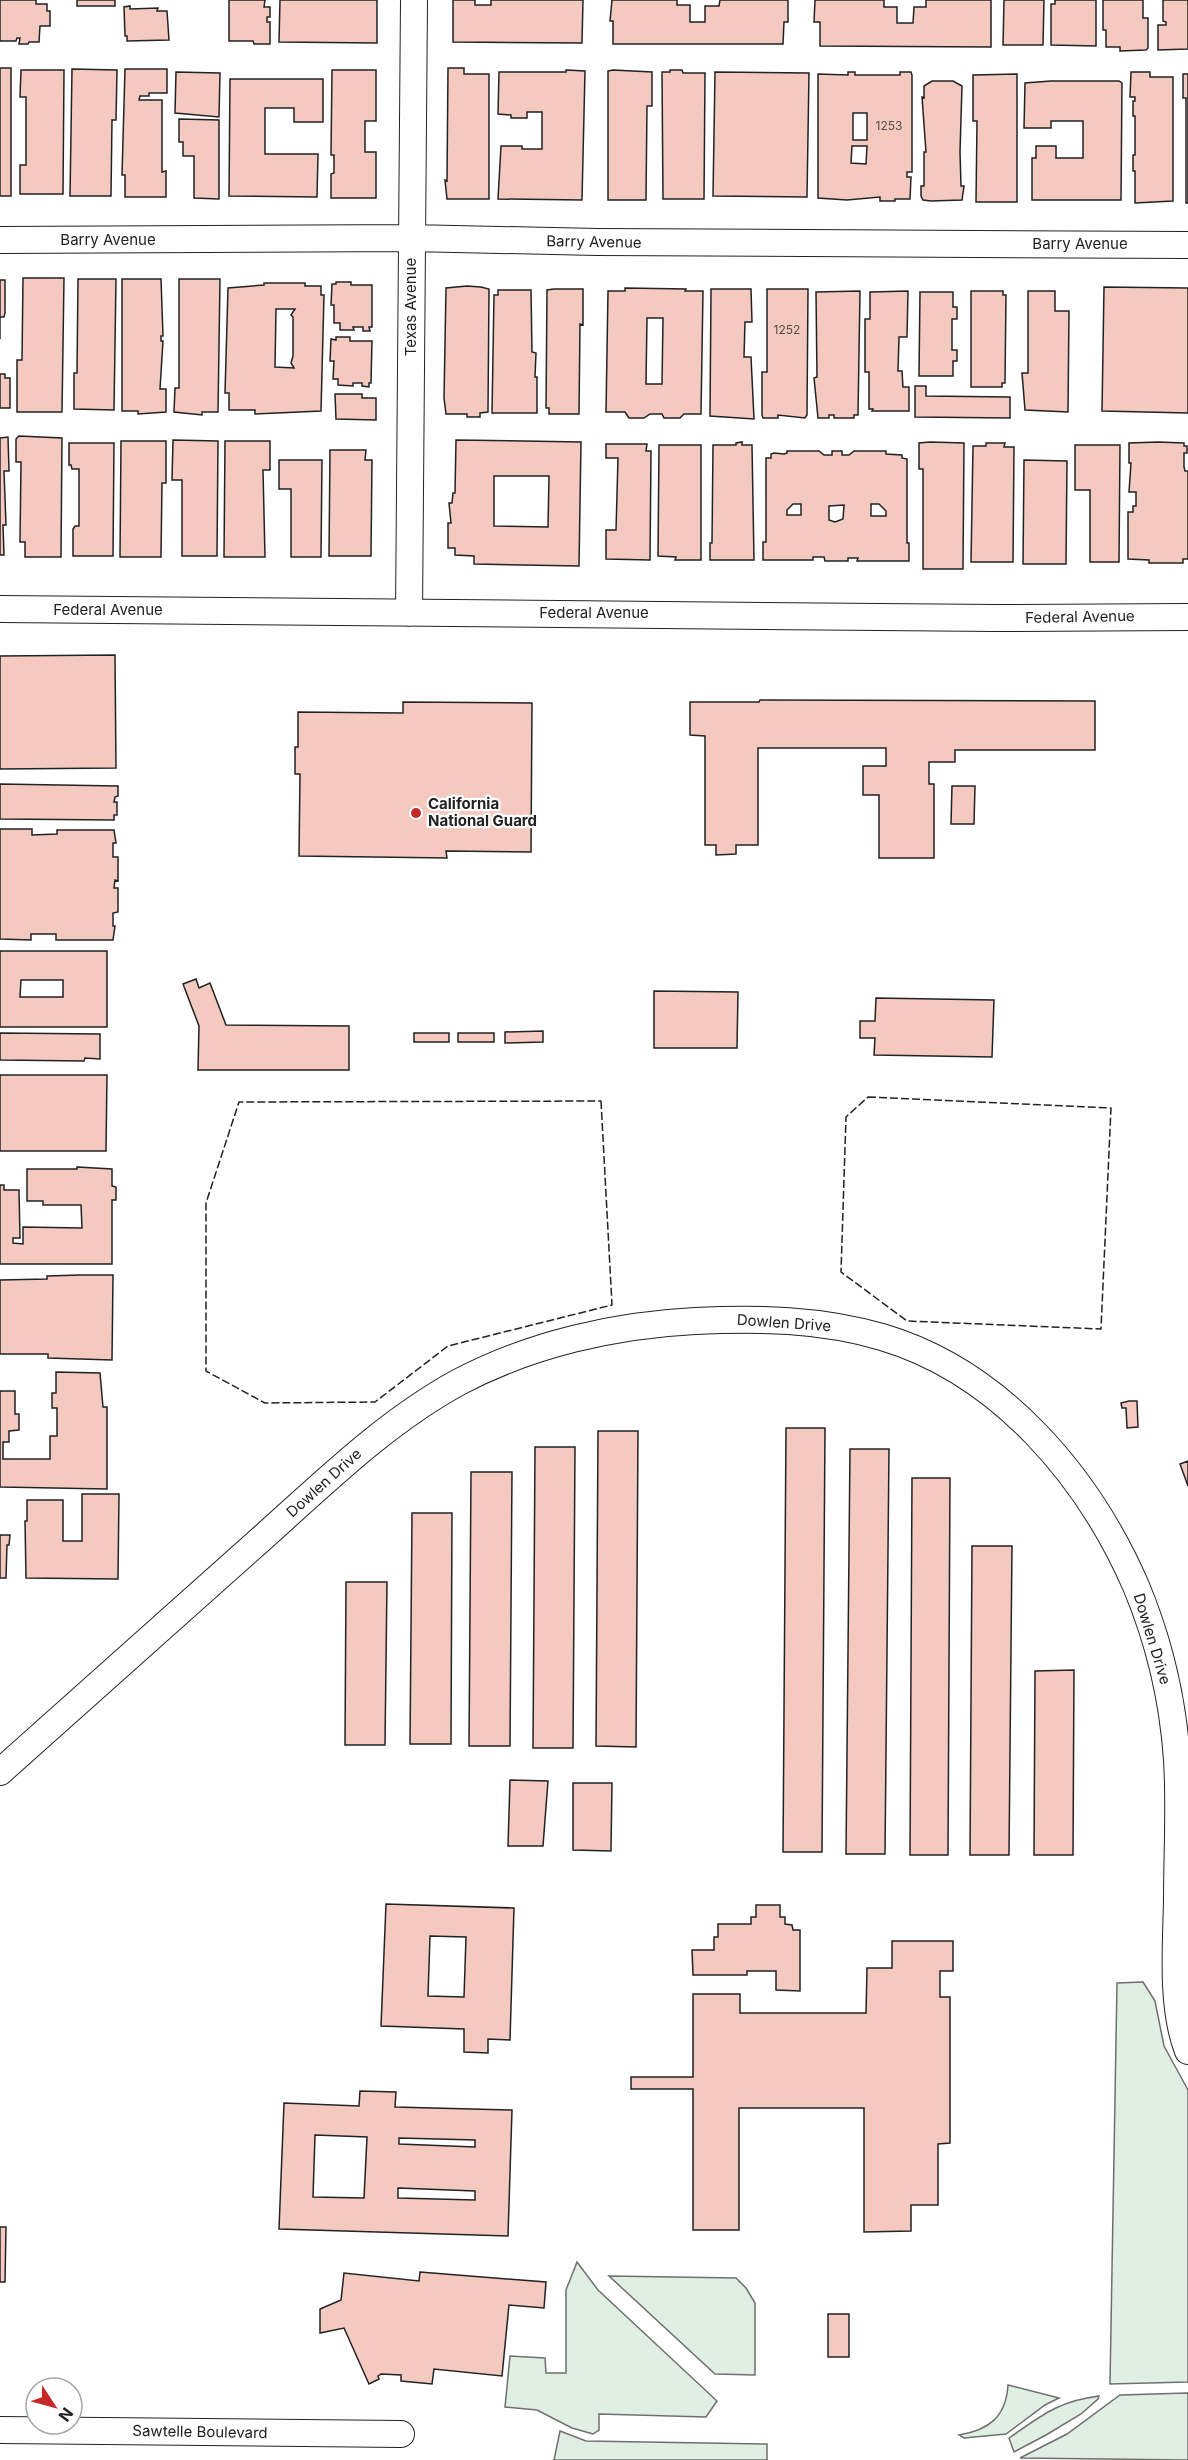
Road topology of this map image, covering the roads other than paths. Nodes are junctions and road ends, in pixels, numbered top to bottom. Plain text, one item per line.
1 (414, 0) edge
2 (411, 238) junction
3 (0, 240) edge
4 (1188, 245) edge
5 (0, 609) edge
6 (409, 613) junction
7 (1188, 617) edge
8 (0, 1772) edge
9 (1188, 2051) edge
10 (0, 2430) edge
11 (401, 2434) dead end

1 - 2 street, Texas Avenue
2 - 3 street, Barry Avenue
2 - 4 street, Barry Avenue
2 - 6 street, Texas Avenue
5 - 6 street, Federal Avenue
6 - 7 street, Federal Avenue
8 - 9 street, Dowlen Drive
10 - 11 street, Sawtelle Boulevard

